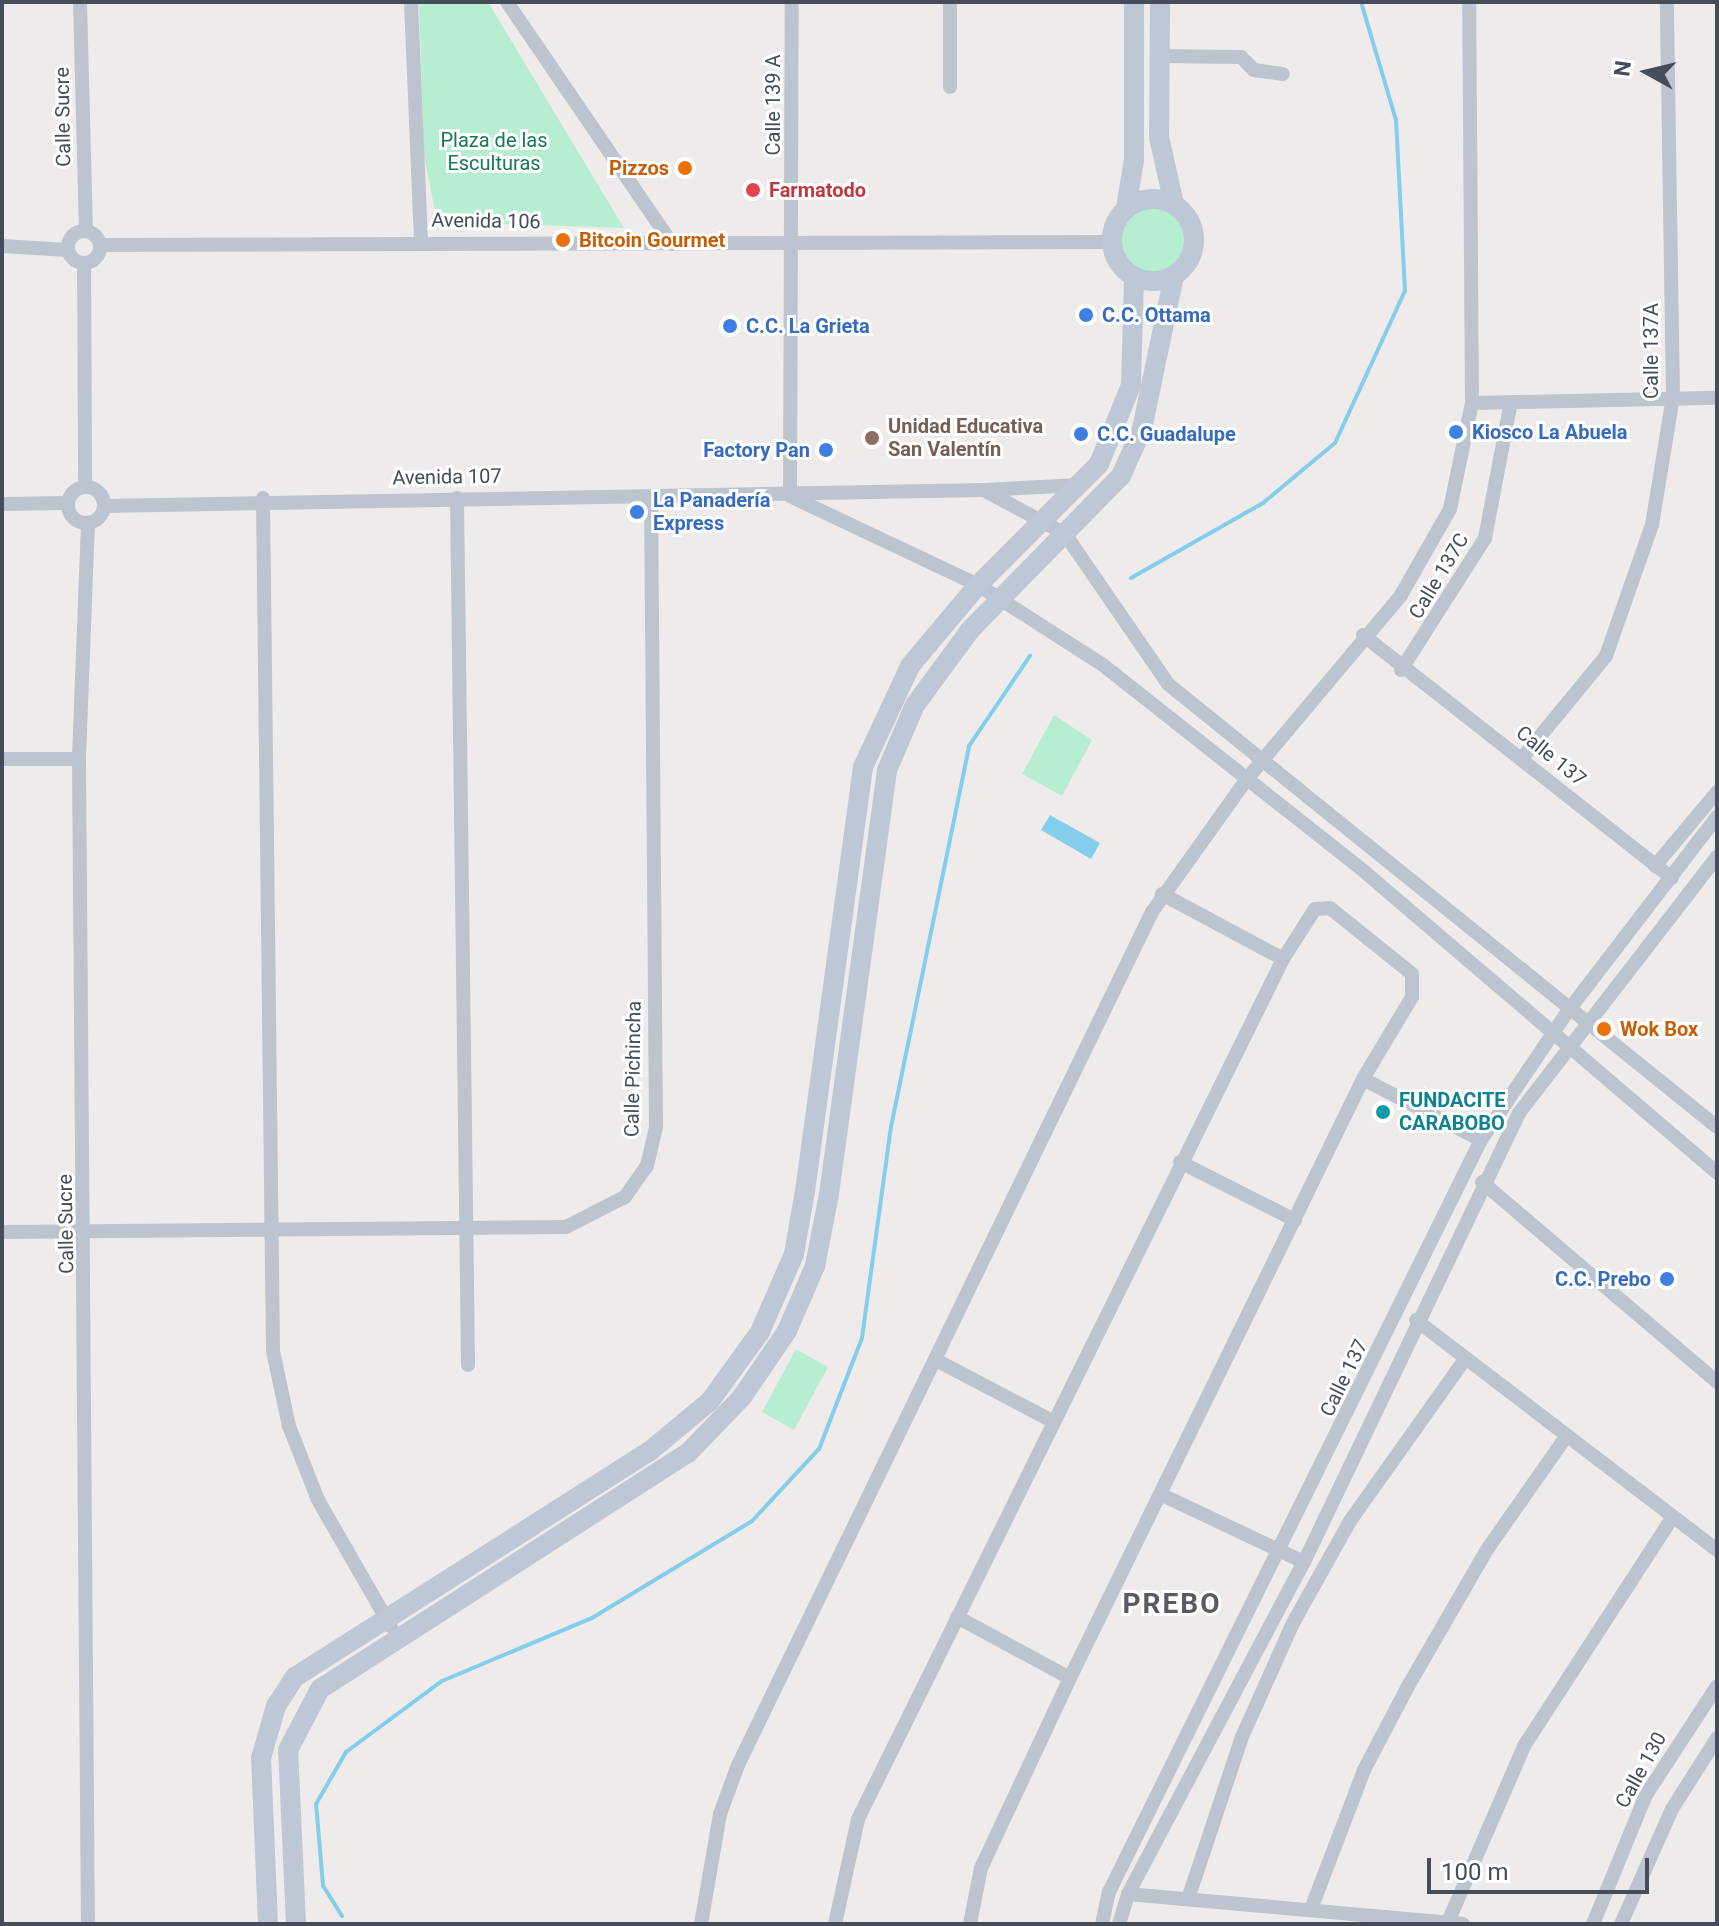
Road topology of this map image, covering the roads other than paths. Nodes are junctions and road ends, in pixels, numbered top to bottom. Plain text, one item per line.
1 (80, 2) edge
2 (411, 2) edge
3 (507, 2) edge
4 (792, 2) edge
5 (950, 2) edge
6 (1134, 2) edge
7 (1160, 2) edge
8 (1469, 2) edge
9 (1667, 2) edge
10 (1159, 56) junction
11 (1283, 74) dead end
12 (950, 87) dead end
13 (1174, 204) junction
14 (1126, 208) junction
15 (86, 231) junction
16 (421, 240) junction
17 (794, 242) junction
18 (1112, 242) junction
19 (672, 244) junction
20 (101, 245) junction
21 (2, 246) edge
22 (68, 250) junction
23 (84, 264) junction
24 (1174, 276) junction
25 (1134, 277) junction
26 (1673, 397) junction
27 (1717, 398) edge
28 (1511, 402) junction
29 (1472, 403) junction
30 (1080, 485) junction
31 (85, 487) junction
32 (984, 490) junction
33 (651, 496) junction
34 (790, 496) junction
35 (263, 498) junction
36 (457, 498) junction
37 (68, 503) junction
38 (2, 504) edge
39 (104, 506) junction
40 (88, 523) junction
41 (1041, 524) junction
42 (1065, 534) junction
43 (978, 585) junction
44 (1001, 600) junction
45 (1363, 635) junction
46 (1401, 670) junction
47 (1523, 757) junction
48 (2, 759) edge
49 (79, 759) junction
50 (1262, 762) junction
51 (1246, 780) junction
52 (1717, 792) edge
53 (1717, 817) edge
54 (853, 831) junction
55 (877, 834) junction
56 (1717, 857) edge
57 (1655, 866) junction
58 (1672, 878) junction
59 (1162, 894) junction
60 (1283, 959) junction
61 (1568, 1011) junction
62 (1589, 1028) junction
63 (1552, 1034) junction
64 (1573, 1049) junction
65 (1363, 1079) junction
66 (1717, 1127) edge
67 (1481, 1140) junction
68 (1180, 1162) junction
69 (1717, 1173) edge
70 (1482, 1182) junction
71 (1295, 1220) junction
72 (465, 1228) junction
73 (271, 1230) junction
74 (87, 1231) junction
75 (2, 1232) edge
76 (1416, 1320) junction
77 (1465, 1359) junction
78 (936, 1360) junction
79 (468, 1365) dead end
80 (1717, 1382) edge
81 (1052, 1421) junction
82 (1565, 1438) junction
83 (624, 1468) junction
84 (637, 1490) junction
85 (1160, 1494) junction
86 (1672, 1518) junction
87 (1717, 1550) edge
88 (1282, 1551) junction
89 (1304, 1562) junction
90 (957, 1617) junction
91 (392, 1629) junction
92 (1070, 1678) junction
93 (1717, 1686) edge
94 (1717, 1738) edge
95 (1128, 1894) junction
96 (1188, 1899) junction
97 (1311, 1909) junction
98 (1456, 1923) edge
99 (88, 1924) edge
100 (267, 1924) edge
101 (298, 1924) edge
102 (701, 1924) edge
103 (835, 1924) edge
104 (970, 1924) edge
105 (1102, 1924) edge
106 (1119, 1924) edge
107 (1593, 1924) edge
108 (1621, 1924) edge

1 - 15 street, Calle Sucre
2 - 16 street
3 - 19 street
4 - 17 street, Calle 139 A
5 - 12 street
6 - 14 street
7 - 10 street
8 - 29 street
9 - 26 street, Calle 137A
10 - 11 street
10 - 13 street
13 - 14 street
13 - 24 street
14 - 18 street
15 - 20 street
15 - 22 street
16 - 19 street, Avenida 106
16 - 20 street, Avenida 106
17 - 18 street, Avenida 106
17 - 19 street, Avenida 106
17 - 34 street, Calle 139 A
18 - 25 street
20 - 23 street
21 - 22 street
22 - 23 street
23 - 31 street
24 - 25 street
24 - 42 street
25 - 30 street
26 - 27 street
26 - 28 street
26 - 47 street, Calle 137A
28 - 29 street
28 - 46 street, Calle 137C
29 - 45 street
30 - 32 street, Avenida 107
30 - 41 street
31 - 37 street
31 - 39 street
32 - 34 street, Avenida 107
32 - 41 street
33 - 34 street, Avenida 107
33 - 36 street, Avenida 107
33 - 72 street, Calle Pichincha
34 - 43 street
35 - 36 street, Avenida 107
35 - 39 street, Avenida 107
35 - 73 street
36 - 72 street
37 - 38 street
37 - 40 street
39 - 40 street
40 - 49 street, Calle Sucre
41 - 42 street
41 - 43 street
42 - 44 street
42 - 50 street
43 - 44 street
43 - 54 street
44 - 51 street
44 - 55 street
45 - 46 street, Calle 137
45 - 50 street
46 - 47 street, Calle 137
47 - 57 street, Calle 137
48 - 49 street
49 - 74 street, Calle Sucre
50 - 51 street
50 - 61 street
51 - 59 street
51 - 63 street
52 - 57 street
53 - 58 street, Calle 137
54 - 55 street
54 - 83 street
55 - 84 street
56 - 62 street
57 - 58 street, Calle 137
58 - 61 street, Calle 137
59 - 60 street
59 - 78 street
60 - 65 street
60 - 68 street
61 - 62 street
61 - 63 street, Calle 137
62 - 64 street
62 - 66 street
63 - 64 street
63 - 67 street, Calle 137
64 - 69 street
64 - 70 street
65 - 67 street
65 - 71 street
67 - 88 street, Calle 137
68 - 71 street
68 - 81 street
70 - 76 street
70 - 80 street
71 - 85 street
72 - 73 street, Calle Pichincha
72 - 79 street
73 - 74 street, Calle Pichincha
73 - 91 street
74 - 75 street, Calle Pichincha
74 - 99 street, Calle Sucre
76 - 77 street
76 - 89 street
77 - 82 street
77 - 96 street
78 - 81 street
78 - 102 street
81 - 90 street
82 - 86 street
82 - 97 street
83 - 84 street
83 - 91 street
84 - 91 street
85 - 88 street
85 - 92 street
86 - 87 street
86 - 98 street
88 - 89 street
88 - 105 street, Calle 137
89 - 95 street
90 - 92 street
90 - 103 street
91 - 100 street
91 - 101 street
92 - 104 street
93 - 107 street, Calle 130
94 - 108 street
95 - 96 street
95 - 106 street
96 - 97 street
97 - 98 street
100 - 101 street

